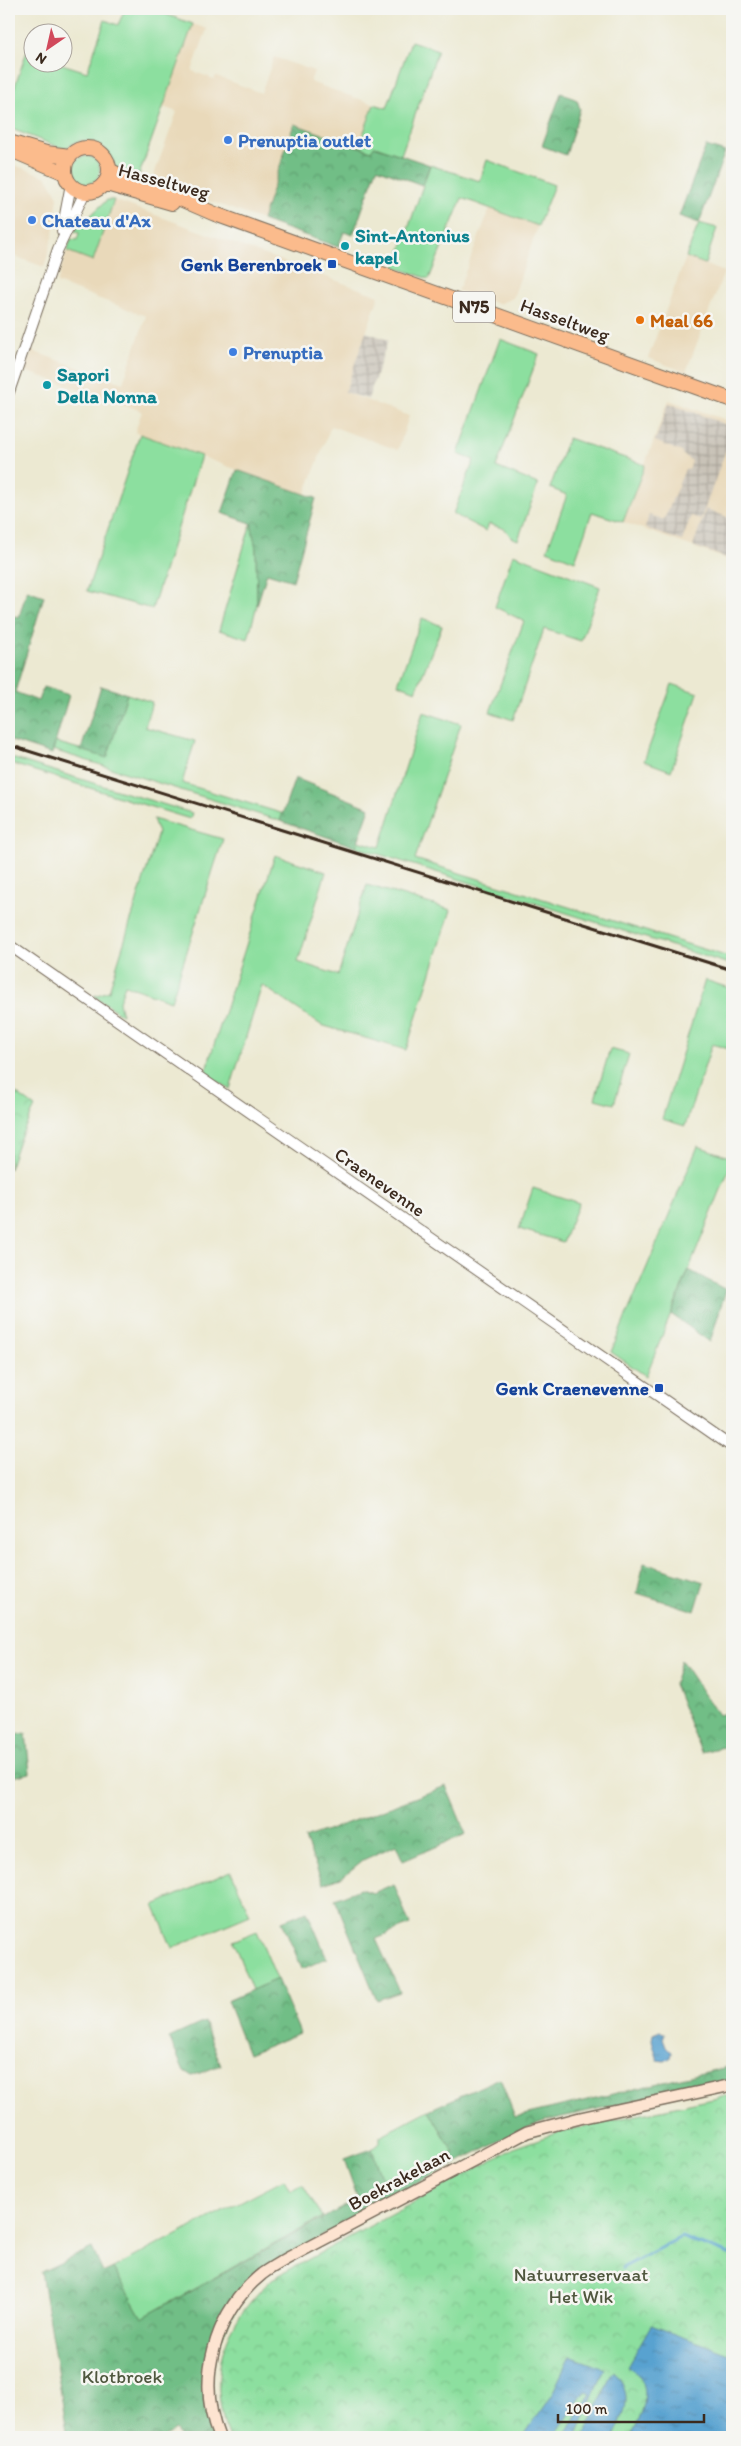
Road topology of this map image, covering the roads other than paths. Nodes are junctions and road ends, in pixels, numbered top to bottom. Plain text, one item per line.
1 (9, 142) edge
2 (9, 148) edge
3 (70, 156) junction
4 (109, 170) junction
5 (68, 179) junction
6 (103, 185) junction
7 (85, 192) junction
8 (215, 214) junction
9 (58, 249) junction
10 (9, 392) edge
11 (732, 400) edge
12 (9, 945) edge
13 (732, 1447) edge
14 (732, 2085) edge
15 (218, 2437) edge

1 - 3 main road, Hasseltweg
2 - 5 main road
3 - 4 main road, Hasseltweg
3 - 5 main road
4 - 6 main road, Hasseltweg
4 - 8 main road, Hasseltweg / N75
5 - 7 main road
5 - 9 street
6 - 7 main road, Hasseltweg
6 - 8 main road, Hasseltweg / N75
7 - 9 street
8 - 11 main road, Hasseltweg / N75
9 - 10 street
12 - 13 street, Craenevenne
14 - 15 main road, Boekrakelaan

